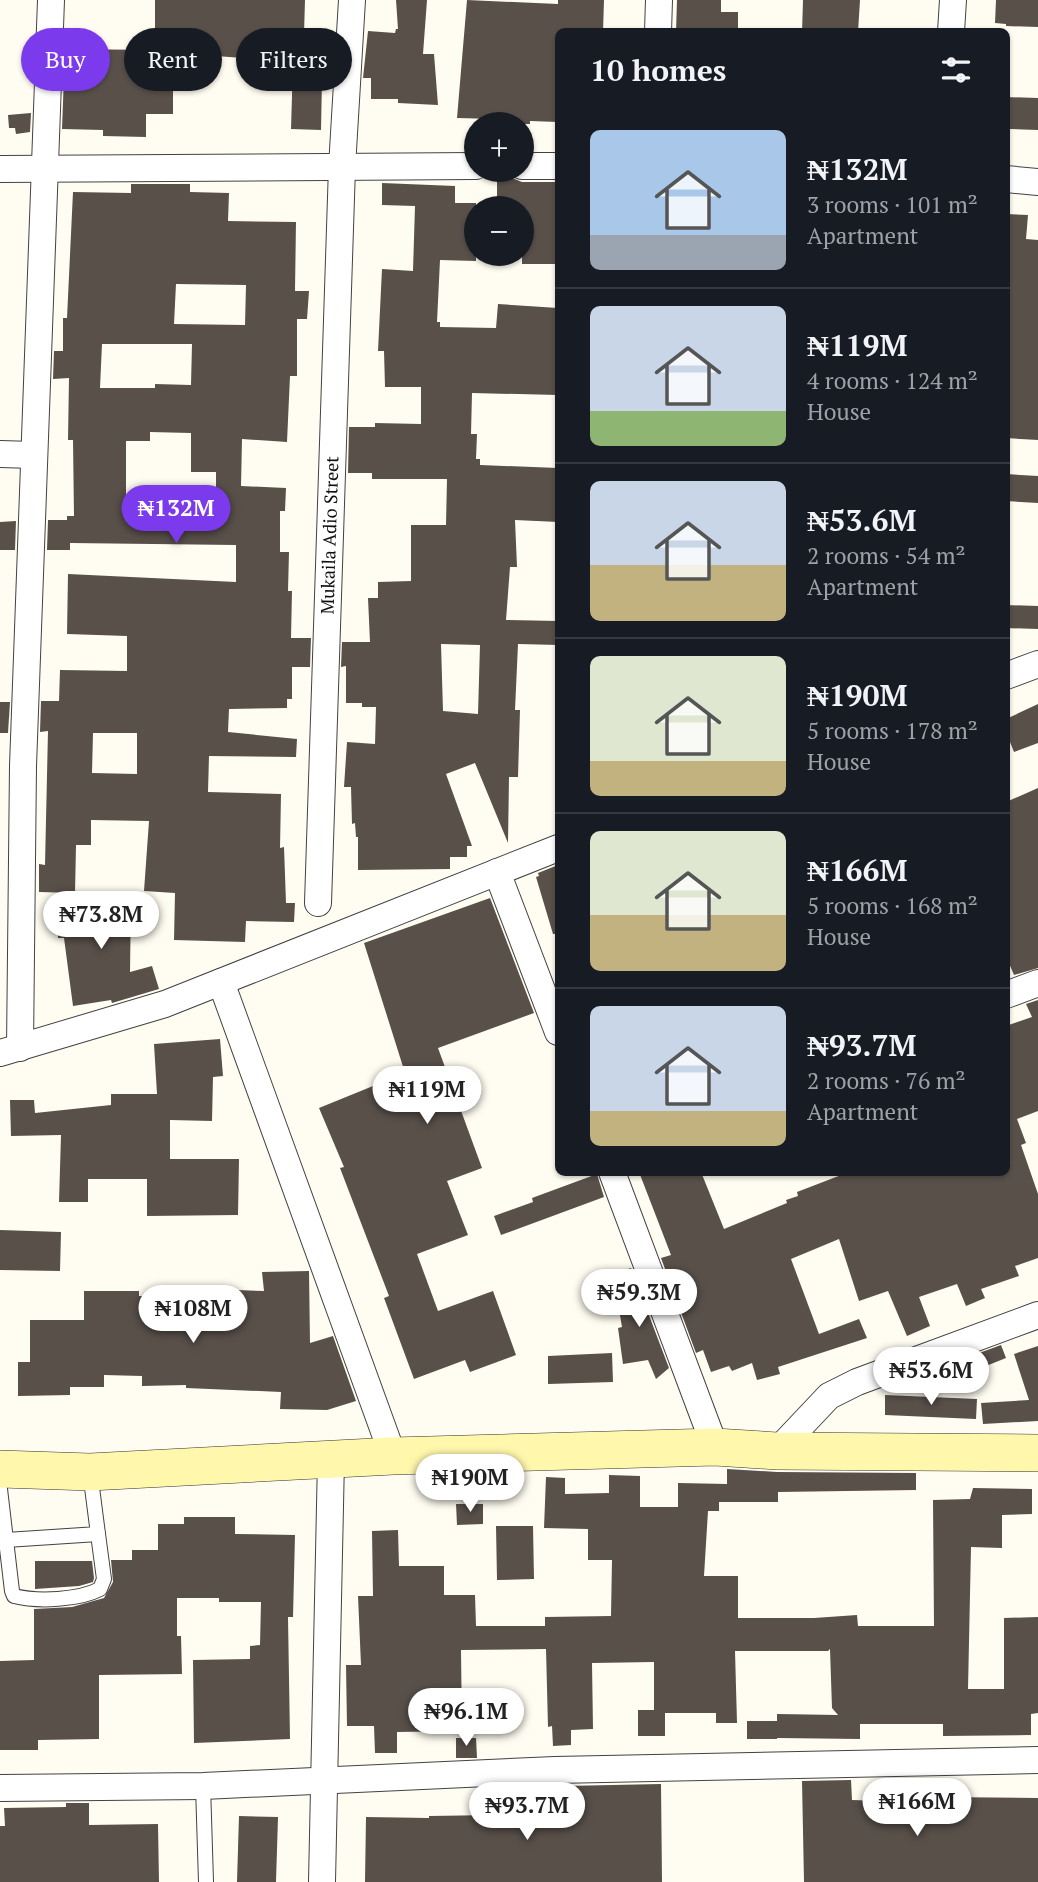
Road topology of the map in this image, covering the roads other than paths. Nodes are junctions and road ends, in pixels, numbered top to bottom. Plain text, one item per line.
1 (51, 0) edge
2 (352, 0) edge
3 (659, 0) edge
4 (953, 0) edge
5 (658, 28) edge
6 (951, 28) edge
7 (464, 166) edge
8 (534, 166) edge
9 (555, 166) edge
10 (342, 167) junction
11 (0, 169) edge
12 (46, 170) junction
13 (1010, 179) edge
14 (1038, 182) edge
15 (0, 454) edge
16 (33, 455) junction
17 (1038, 664) edge
18 (1010, 674) edge
19 (11, 766) edge
20 (555, 849) edge
21 (497, 872) junction
22 (318, 903) dead end
23 (221, 982) junction
24 (1038, 983) edge
25 (1010, 994) edge
26 (555, 1024) edge
27 (10, 1050) edge
28 (613, 1176) edge
29 (1038, 1315) edge
30 (715, 1447) junction
31 (777, 1451) junction
32 (1038, 1453) edge
33 (393, 1456) junction
34 (331, 1459) junction
35 (0, 1469) edge
36 (90, 1472) junction
37 (0, 1489) edge
38 (97, 1534) junction
39 (6, 1540) junction
40 (1038, 1760) edge
41 (325, 1780) junction
42 (204, 1786) junction
43 (0, 1788) edge
44 (206, 1882) edge
45 (322, 1882) edge

1 - 12 street
2 - 10 street, Mukaila Adio Street
3 - 5 street
4 - 6 street
7 - 10 street
8 - 9 street
10 - 12 street
10 - 22 street, Mukaila Adio Street
11 - 12 street
12 - 16 street
13 - 14 street
15 - 16 street
16 - 19 street
17 - 18 street
19 - 27 street
20 - 21 street
21 - 23 street
21 - 26 street
23 - 27 street
23 - 33 street
24 - 25 street
28 - 30 street
29 - 31 street
30 - 31 street
30 - 33 street
31 - 32 street
33 - 34 street
34 - 36 street
34 - 41 street
35 - 36 street
36 - 38 lane
37 - 39 lane
38 - 39 lane
38 - 39 lane
40 - 41 street
41 - 42 street
41 - 45 street
42 - 43 street
42 - 44 lane

